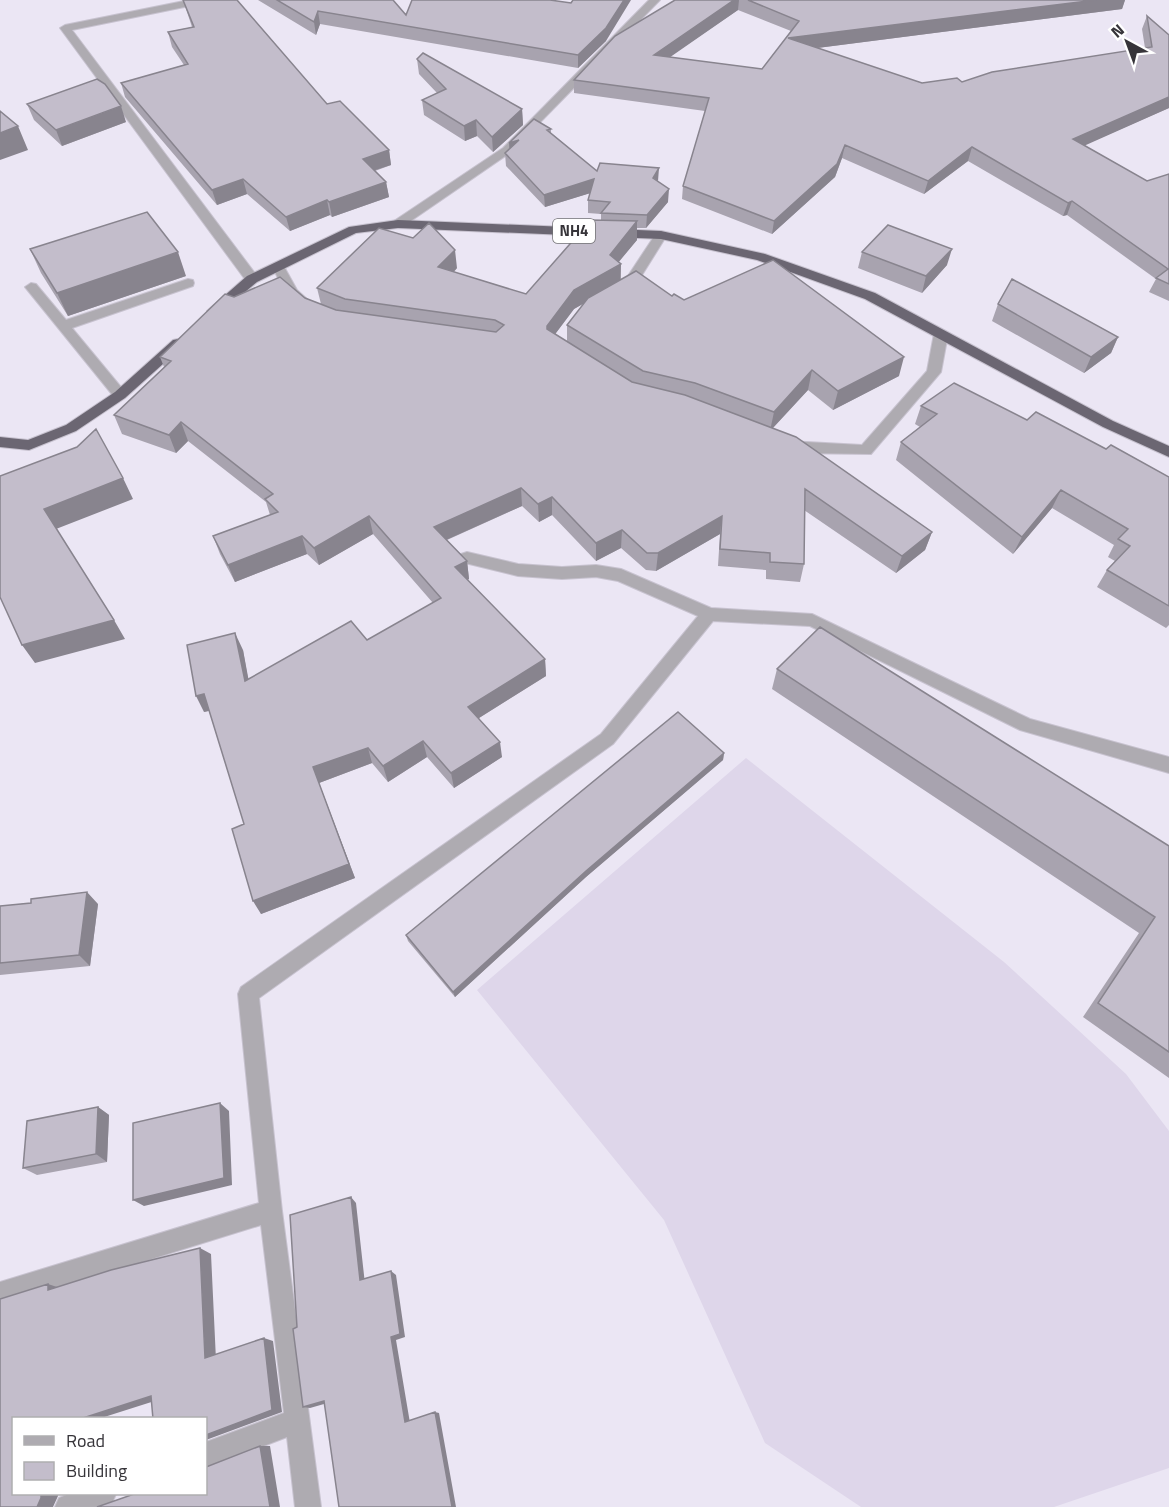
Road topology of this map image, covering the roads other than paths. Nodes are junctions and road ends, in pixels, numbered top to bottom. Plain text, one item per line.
1 (204, 0) edge
2 (655, 0) edge
3 (398, 224) junction
4 (661, 235) junction
5 (278, 266) junction
6 (252, 279) junction
7 (188, 283) dead end
8 (31, 287) dead end
9 (609, 298) edge
10 (316, 312) edge
11 (207, 317) edge
12 (63, 326) junction
13 (189, 332) edge
14 (940, 334) junction
15 (120, 395) junction
16 (772, 440) edge
17 (0, 442) edge
18 (1169, 452) edge
19 (467, 558) edge
20 (709, 614) junction
21 (1169, 765) edge
22 (271, 1211) junction
23 (0, 1294) edge
24 (297, 1420) junction
25 (207, 1455) edge
26 (100, 1495) edge
27 (68, 1507) edge
28 (308, 1507) edge

1 - 6 street
2 - 3 street
3 - 4 highway, NH4
3 - 5 highway, NH4
4 - 9 street
4 - 14 highway, NH4
5 - 6 highway, NH4
5 - 10 street
6 - 11 highway, NH4
7 - 12 street
8 - 12 street
12 - 15 street
13 - 15 highway
14 - 16 street
14 - 18 highway, NH4
15 - 17 highway
19 - 20 street
20 - 21 street
20 - 22 street
22 - 23 street
22 - 24 street
24 - 25 street
24 - 28 street
26 - 27 street

